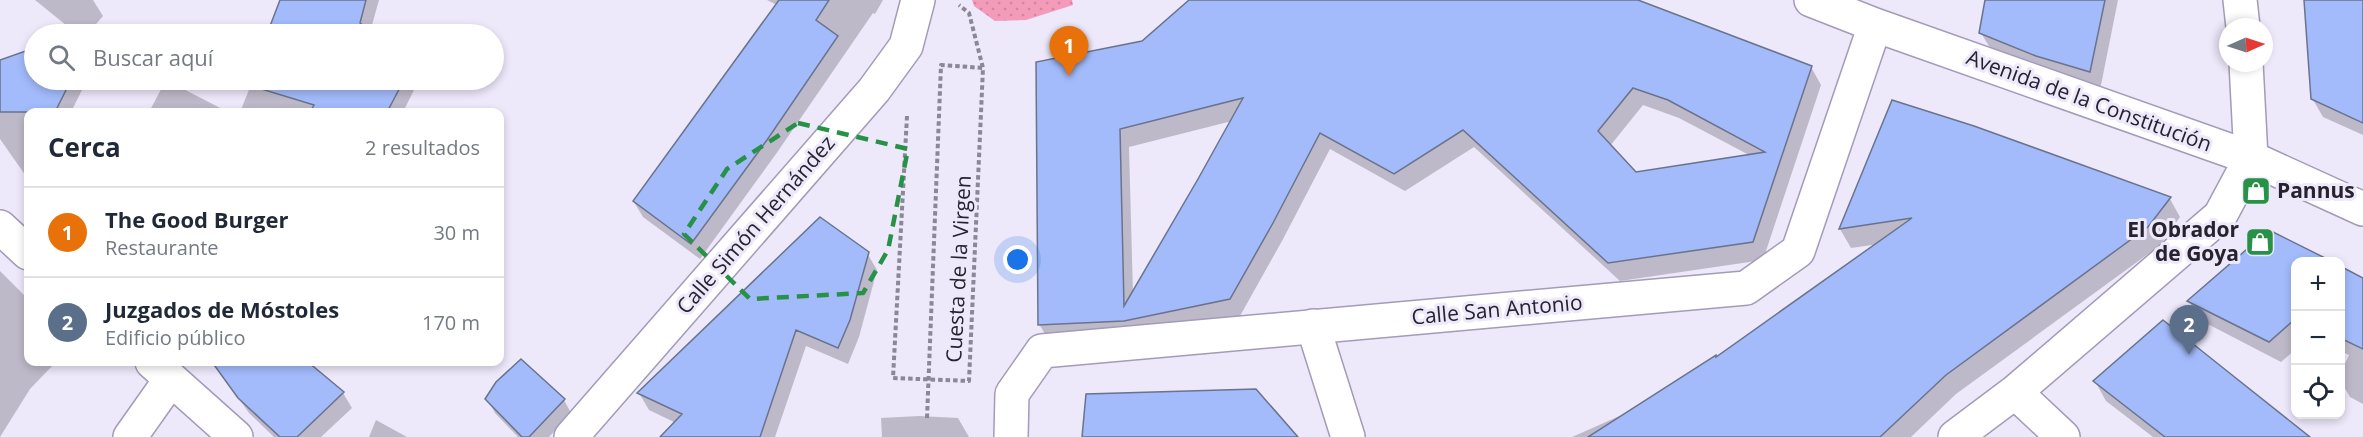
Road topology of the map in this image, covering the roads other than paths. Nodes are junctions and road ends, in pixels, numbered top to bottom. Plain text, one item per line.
1 (918, 0) edge
2 (1811, 0) edge
3 (2240, 0) edge
4 (2242, 18) edge
5 (1875, 25) junction
6 (2246, 72) edge
7 (2251, 158) junction
8 (2363, 210) edge
9 (0, 227) edge
10 (24, 249) edge
11 (1313, 326) junction
12 (161, 370) edge
13 (2015, 392) junction
14 (130, 437) edge
15 (236, 437) edge
16 (571, 437) edge
17 (1011, 437) edge
18 (1348, 437) edge
19 (1955, 437) edge
20 (2063, 437) edge

1 - 16 street, Calle Simón Hernández
2 - 5 street, Avenida de la Constitución
3 - 4 street
5 - 7 street, Avenida de la Constitución
5 - 11 street, Calle San Antonio
6 - 7 street
7 - 8 street, Avenida de la Constitución
7 - 13 street
9 - 10 street
11 - 17 street, Calle San Antonio
11 - 18 street
12 - 14 street
12 - 15 street
13 - 19 street
13 - 20 street

